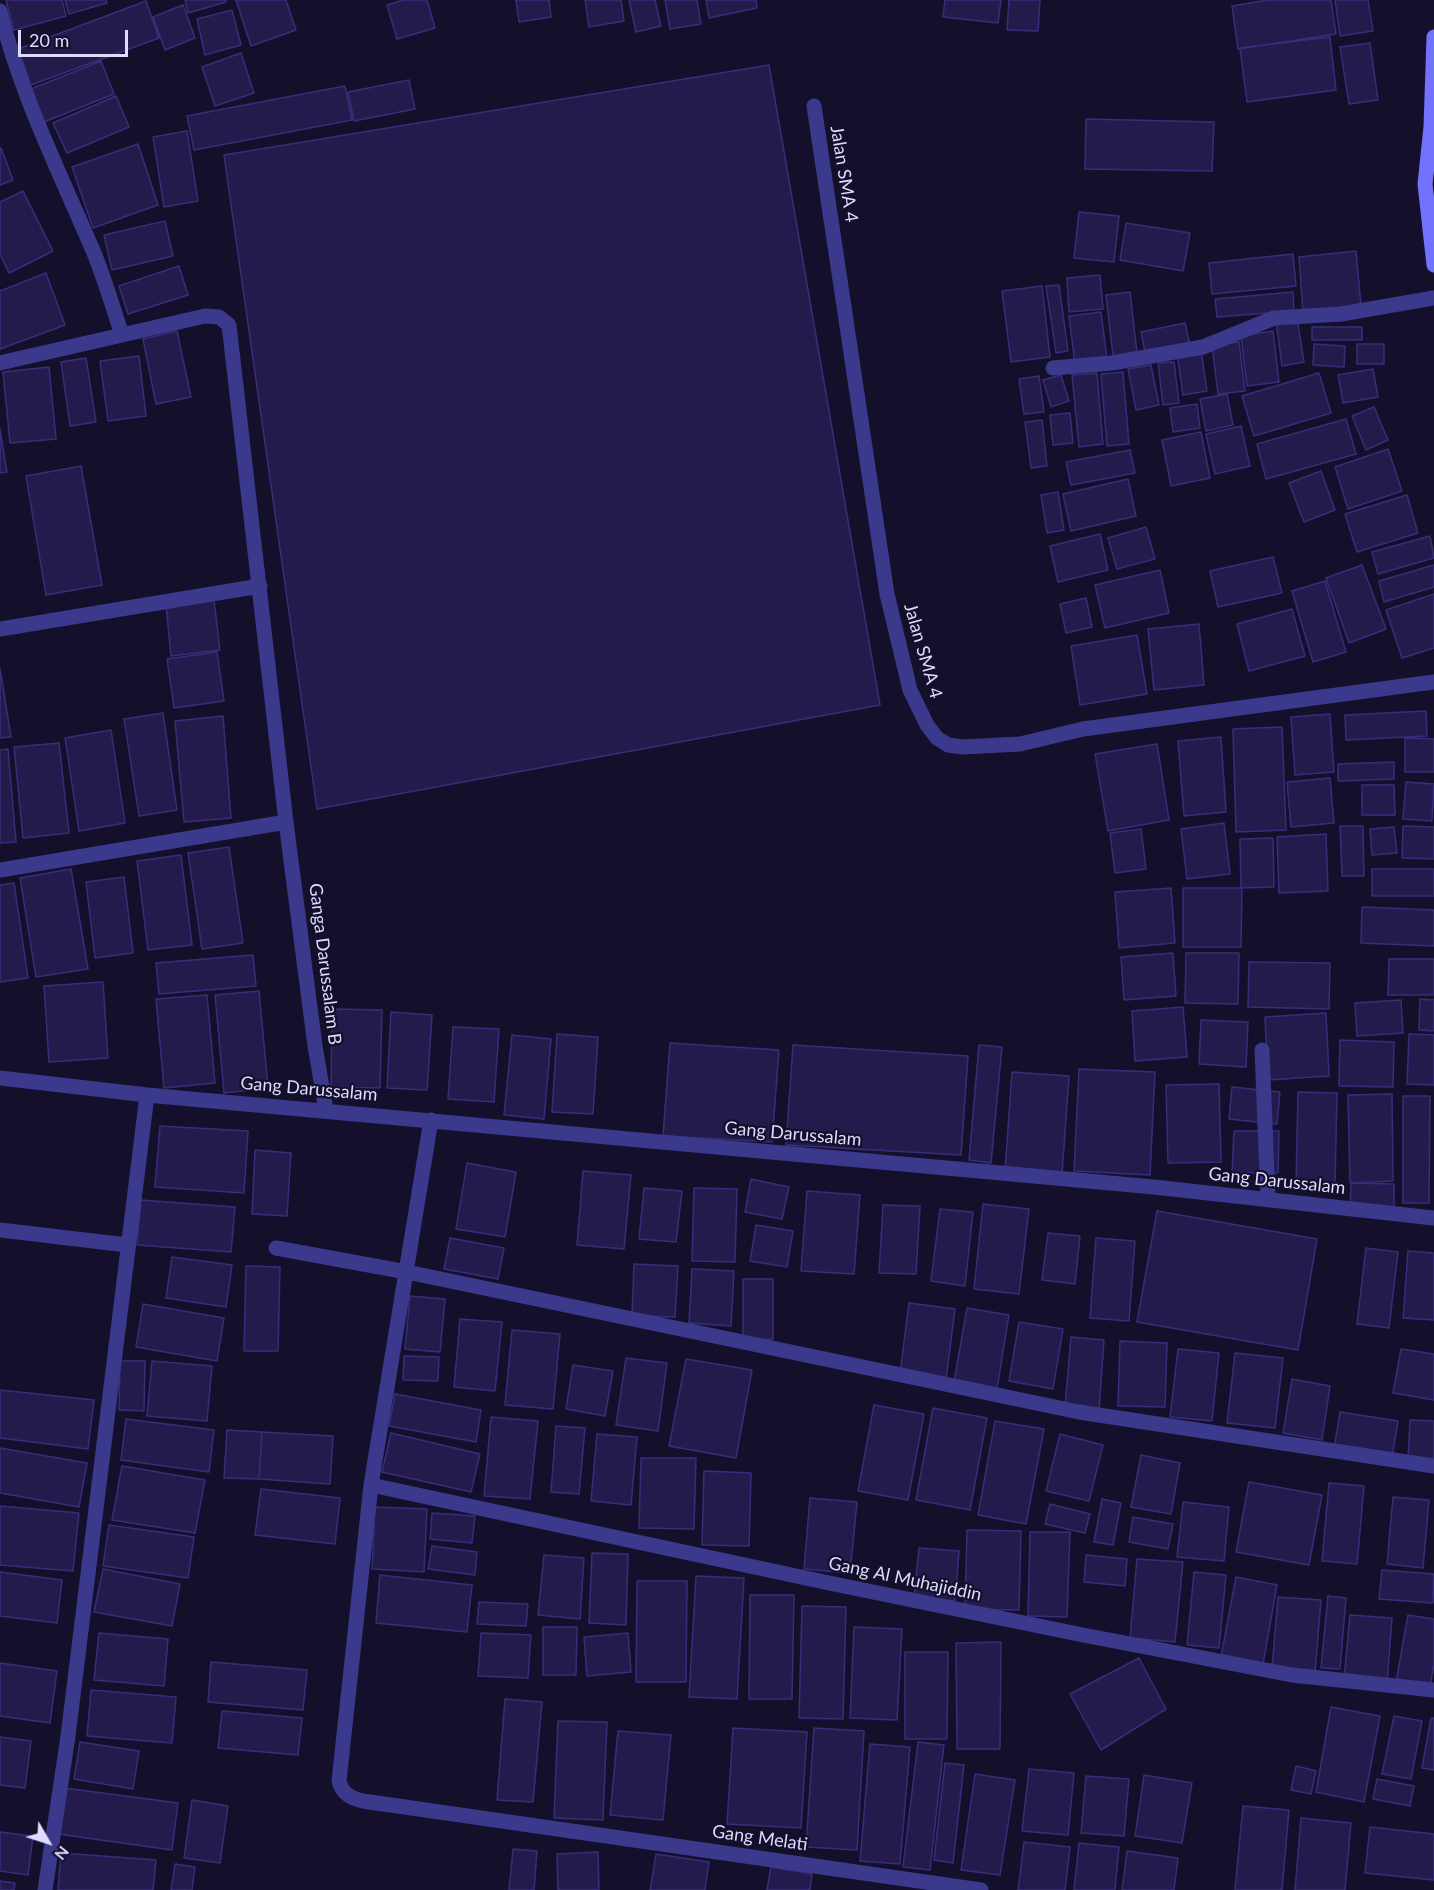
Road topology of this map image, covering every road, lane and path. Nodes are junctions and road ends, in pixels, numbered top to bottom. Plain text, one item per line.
1 (0, 11) edge
2 (1434, 37) edge
3 (1433, 78) edge
4 (814, 106) dead end
5 (1434, 265) edge
6 (1434, 298) edge
7 (122, 335) junction
8 (0, 363) edge
9 (1053, 368) dead end
10 (260, 586) junction
11 (0, 629) edge
12 (1434, 682) edge
13 (286, 822) junction
14 (0, 870) edge
15 (1262, 1050) dead end
16 (0, 1078) edge
17 (147, 1095) junction
18 (326, 1110) junction
19 (431, 1120) junction
20 (1268, 1200) junction
21 (1434, 1218) edge
22 (0, 1230) edge
23 (127, 1245) junction
24 (276, 1248) dead end
25 (407, 1272) junction
26 (1434, 1466) edge
27 (371, 1485) junction
28 (1434, 1690) edge
29 (45, 1890) edge
30 (981, 1890) edge

1 - 7 street
2 - 3 main road
3 - 5 main road
4 - 12 street, Jalan SMA 4
6 - 9 street
7 - 8 street
7 - 10 street, Ganga Darussalam B
10 - 11 street
10 - 13 street, Ganga Darussalam B
13 - 14 street
13 - 18 street, Ganga Darussalam B
15 - 20 street
16 - 17 street, Gang Darussalam
17 - 18 street, Gang Darussalam
17 - 23 street
18 - 19 street, Gang Darussalam
19 - 20 street, Gang Darussalam
19 - 25 street
20 - 21 street, Gang Darussalam
22 - 23 street
23 - 29 street
24 - 25 street
25 - 26 street
25 - 27 street
27 - 28 street, Gang Al Muhajiddin
27 - 30 street, Gang Melati

